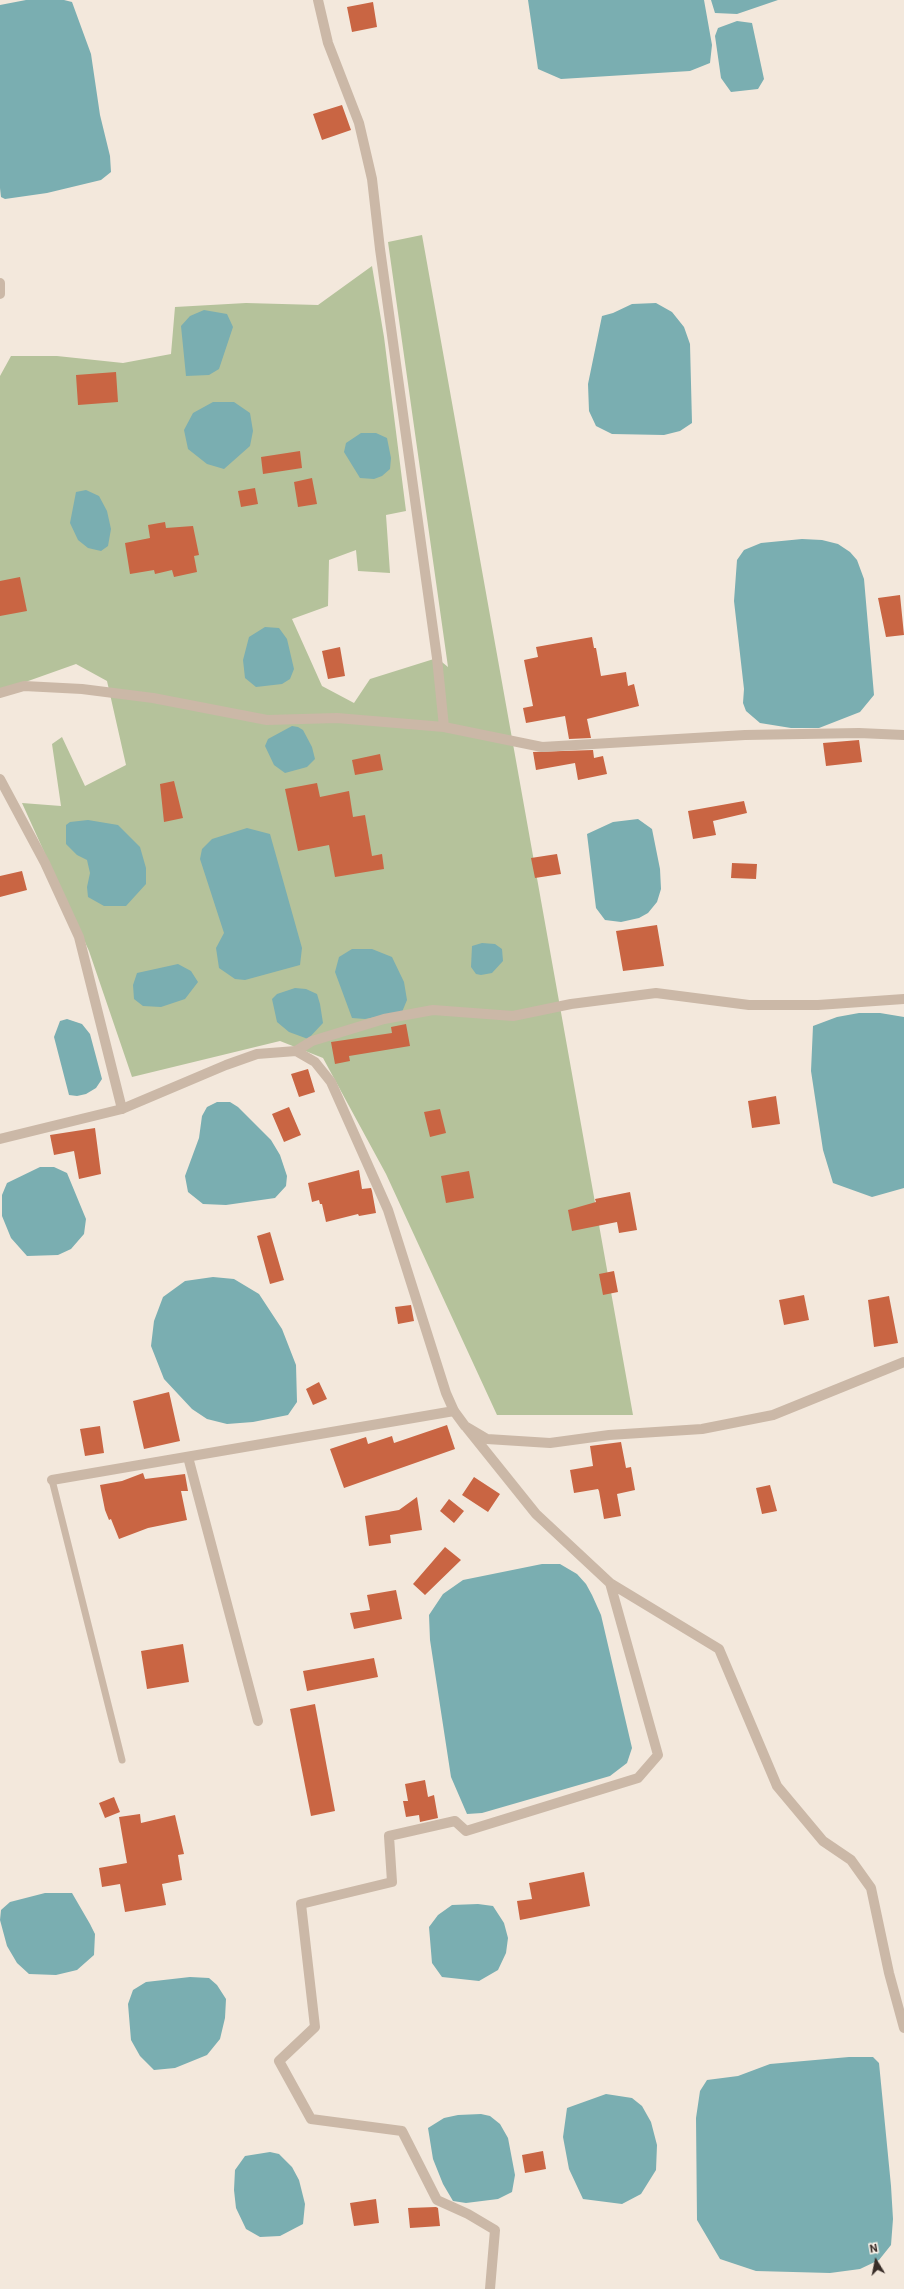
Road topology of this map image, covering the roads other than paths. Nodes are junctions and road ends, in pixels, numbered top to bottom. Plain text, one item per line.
1 (318, 0) edge
2 (0, 283) edge
3 (0, 294) edge
4 (0, 693) edge
5 (444, 727) junction
6 (904, 735) edge
7 (0, 779) edge
8 (904, 999) edge
9 (296, 1052) junction
10 (122, 1109) junction
11 (0, 1139) edge
12 (904, 1362) edge
13 (454, 1411) junction
14 (465, 1426) junction
15 (188, 1457) junction
16 (52, 1480) joint
17 (610, 1583) junction
18 (258, 1721) dead end
19 (122, 1760) dead end
20 (904, 2028) edge
21 (490, 2289) edge

1 - 5 street
2 - 3 street
4 - 5 street
5 - 6 street
7 - 10 street
8 - 9 street
9 - 10 street
9 - 13 street
10 - 11 street
12 - 14 street
13 - 14 street
13 - 15 street
14 - 17 street
15 - 16 street
15 - 18 street
16 - 19 lane
17 - 20 street
17 - 21 street

